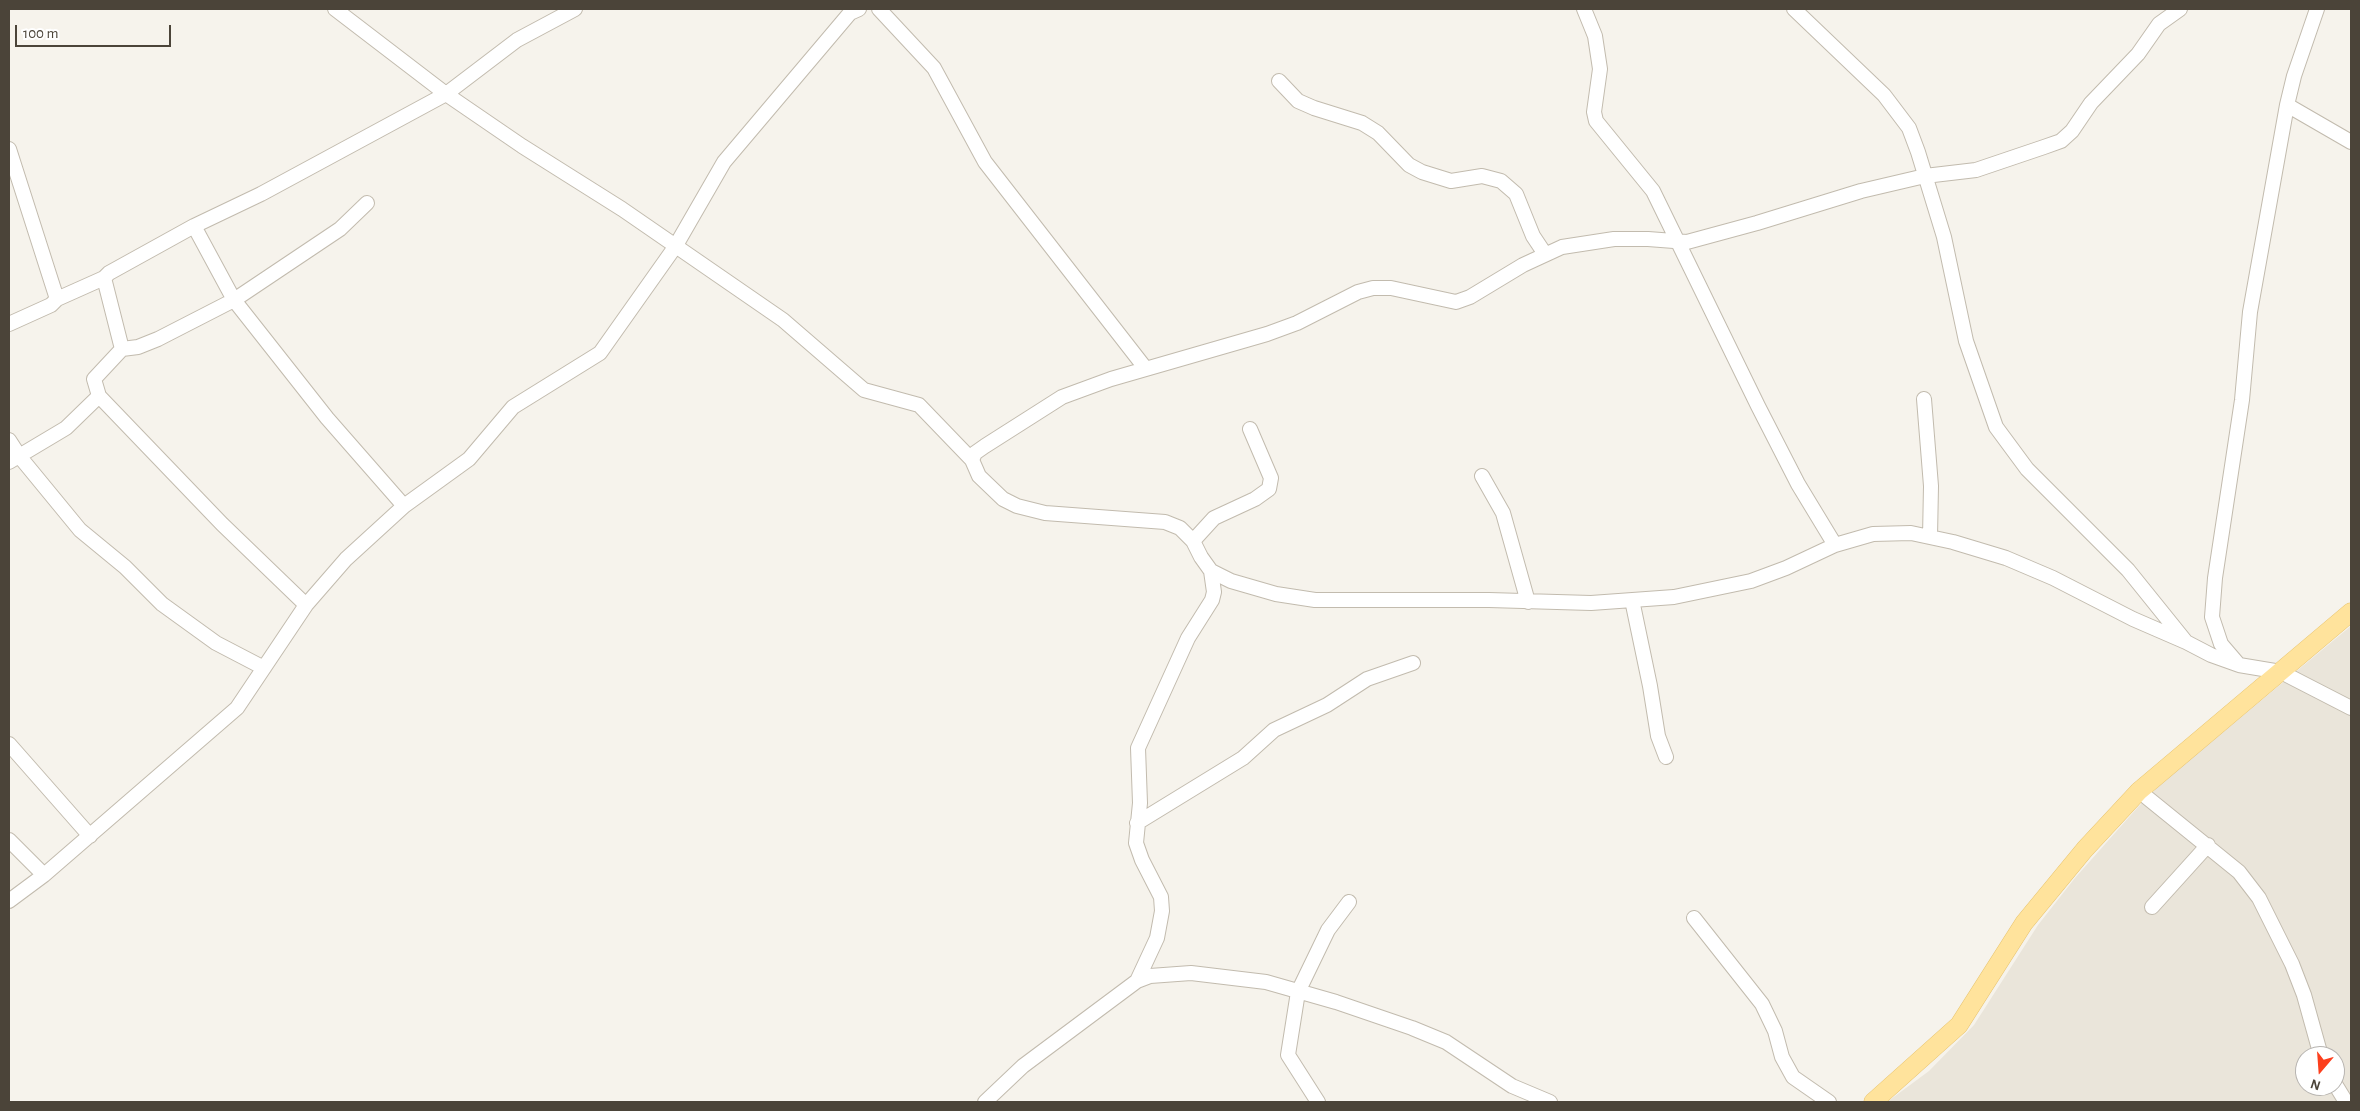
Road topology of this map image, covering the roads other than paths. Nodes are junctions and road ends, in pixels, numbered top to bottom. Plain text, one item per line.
1 (334, 9) edge
2 (575, 9) edge
3 (859, 9) edge
4 (879, 9) edge
5 (1584, 9) edge
6 (1794, 9) edge
7 (2180, 9) edge
8 (2317, 9) edge
9 (1279, 81) dead end
10 (446, 94) junction
11 (2287, 105) junction
12 (2351, 142) edge
13 (9, 149) edge
14 (1925, 176) junction
15 (367, 203) dead end
16 (194, 226) junction
17 (1677, 242) junction
18 (675, 247) junction
19 (1546, 254) junction
20 (104, 278) junction
21 (56, 299) junction
22 (234, 300) junction
23 (9, 324) edge
24 (122, 349) junction
25 (1146, 368) junction
26 (99, 396) junction
27 (1924, 399) dead end
28 (1250, 429) dead end
29 (9, 440) edge
30 (14, 460) edge
31 (972, 460) junction
32 (1482, 476) dead end
33 (404, 506) junction
34 (1930, 537) junction
35 (1193, 541) junction
36 (1835, 545) junction
37 (1211, 571) junction
38 (1632, 600) junction
39 (1528, 602) junction
40 (306, 605) junction
41 (2351, 612) edge
42 (2186, 642) junction
43 (1413, 663) dead end
44 (2239, 665) junction
45 (264, 668) junction
46 (2281, 672) junction
47 (2351, 708) edge
48 (9, 744) edge
49 (1666, 757) dead end
50 (2138, 791) junction
51 (1138, 823) junction
52 (90, 836) junction
53 (9, 840) edge
54 (2208, 845) junction
55 (44, 875) junction
56 (9, 901) edge
57 (1349, 902) dead end
58 (2152, 907) dead end
59 (1694, 918) dead end
60 (1137, 980) junction
61 (1298, 992) junction
62 (2318, 1046) edge
63 (1878, 1101) edge
64 (985, 1102) edge
65 (1318, 1102) edge
66 (1550, 1102) edge
67 (1829, 1102) edge

1 - 10 street
2 - 10 street
3 - 18 street
4 - 25 street
5 - 17 street
6 - 14 street
7 - 14 street
8 - 11 street
9 - 19 street
10 - 16 street
10 - 18 street
11 - 12 street
11 - 44 street
13 - 21 street
14 - 17 street
14 - 42 street
15 - 22 street
16 - 20 street
16 - 22 street
17 - 19 street
17 - 36 street
18 - 31 street
18 - 33 street
19 - 25 street
20 - 21 street
20 - 24 street
21 - 23 street
22 - 24 street
22 - 33 street
24 - 26 street
25 - 31 street
26 - 30 street
26 - 40 street
27 - 34 street
28 - 35 street
29 - 30 street
30 - 45 street
31 - 35 street
32 - 39 street
33 - 40 street
34 - 36 street
34 - 42 street
35 - 37 street
36 - 38 street
37 - 39 street
37 - 51 street
38 - 39 street
38 - 49 street
40 - 45 street
41 - 46 main road
42 - 44 street
43 - 51 street
44 - 46 street
45 - 52 street
46 - 47 street
46 - 50 main road
48 - 52 street
50 - 54 street
50 - 63 main road
51 - 60 street
52 - 55 street
53 - 55 street
54 - 58 street
54 - 62 street
55 - 56 street
57 - 61 street
59 - 67 street
60 - 61 street
60 - 64 street
61 - 65 street
61 - 66 street

